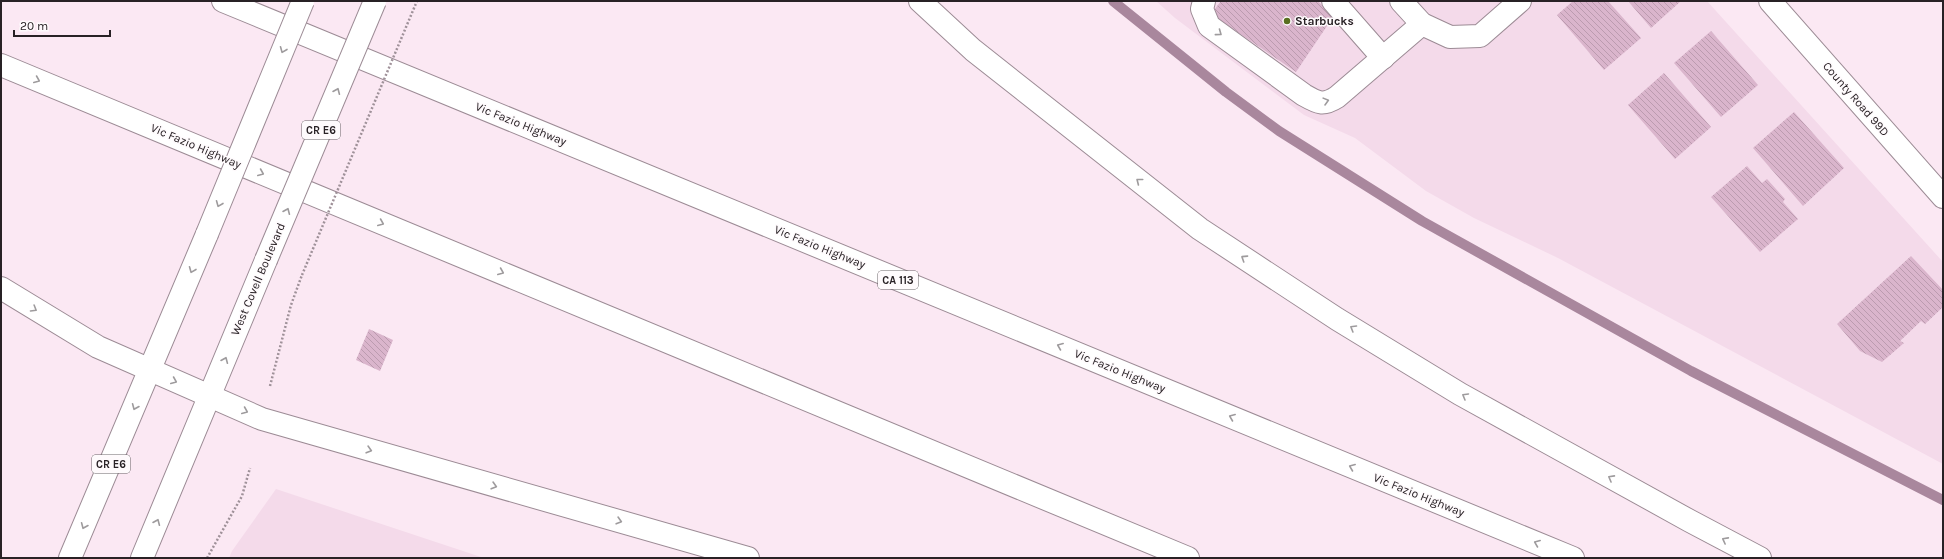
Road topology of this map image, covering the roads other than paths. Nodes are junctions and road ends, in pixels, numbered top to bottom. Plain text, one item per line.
1 (223, 1) edge
2 (303, 1) edge
3 (375, 1) edge
4 (920, 1) edge
5 (1204, 1) edge
6 (1333, 1) edge
7 (1401, 1) edge
8 (1520, 1) edge
9 (1770, 1) edge
10 (1422, 24) junction
11 (1383, 58) junction
12 (1, 65) edge
13 (1943, 197) edge
14 (1, 288) edge
15 (151, 371) junction
16 (210, 396) junction
17 (70, 558) edge
18 (142, 558) edge
19 (748, 558) edge
20 (1188, 558) edge
21 (1573, 558) edge
22 (1760, 558) edge

21 -> 1 main road, Vic Fazio Highway / CA 113
2 -> 15 main road, CR E6, bridge
16 -> 3 main road, West Covell Boulevard / CR E6, bridge
22 -> 4 main road
5 -> 11 main road
6 - 11 main road
7 - 10 main road
8 - 10 main road
9 - 13 main road, County Road 99D
10 - 11 main road
12 -> 20 main road, Vic Fazio Highway
14 -> 15 main road
15 -> 16 main road
15 -> 17 main road, CR E6
18 -> 16 main road, West Covell Boulevard / CR E6
16 -> 19 main road

